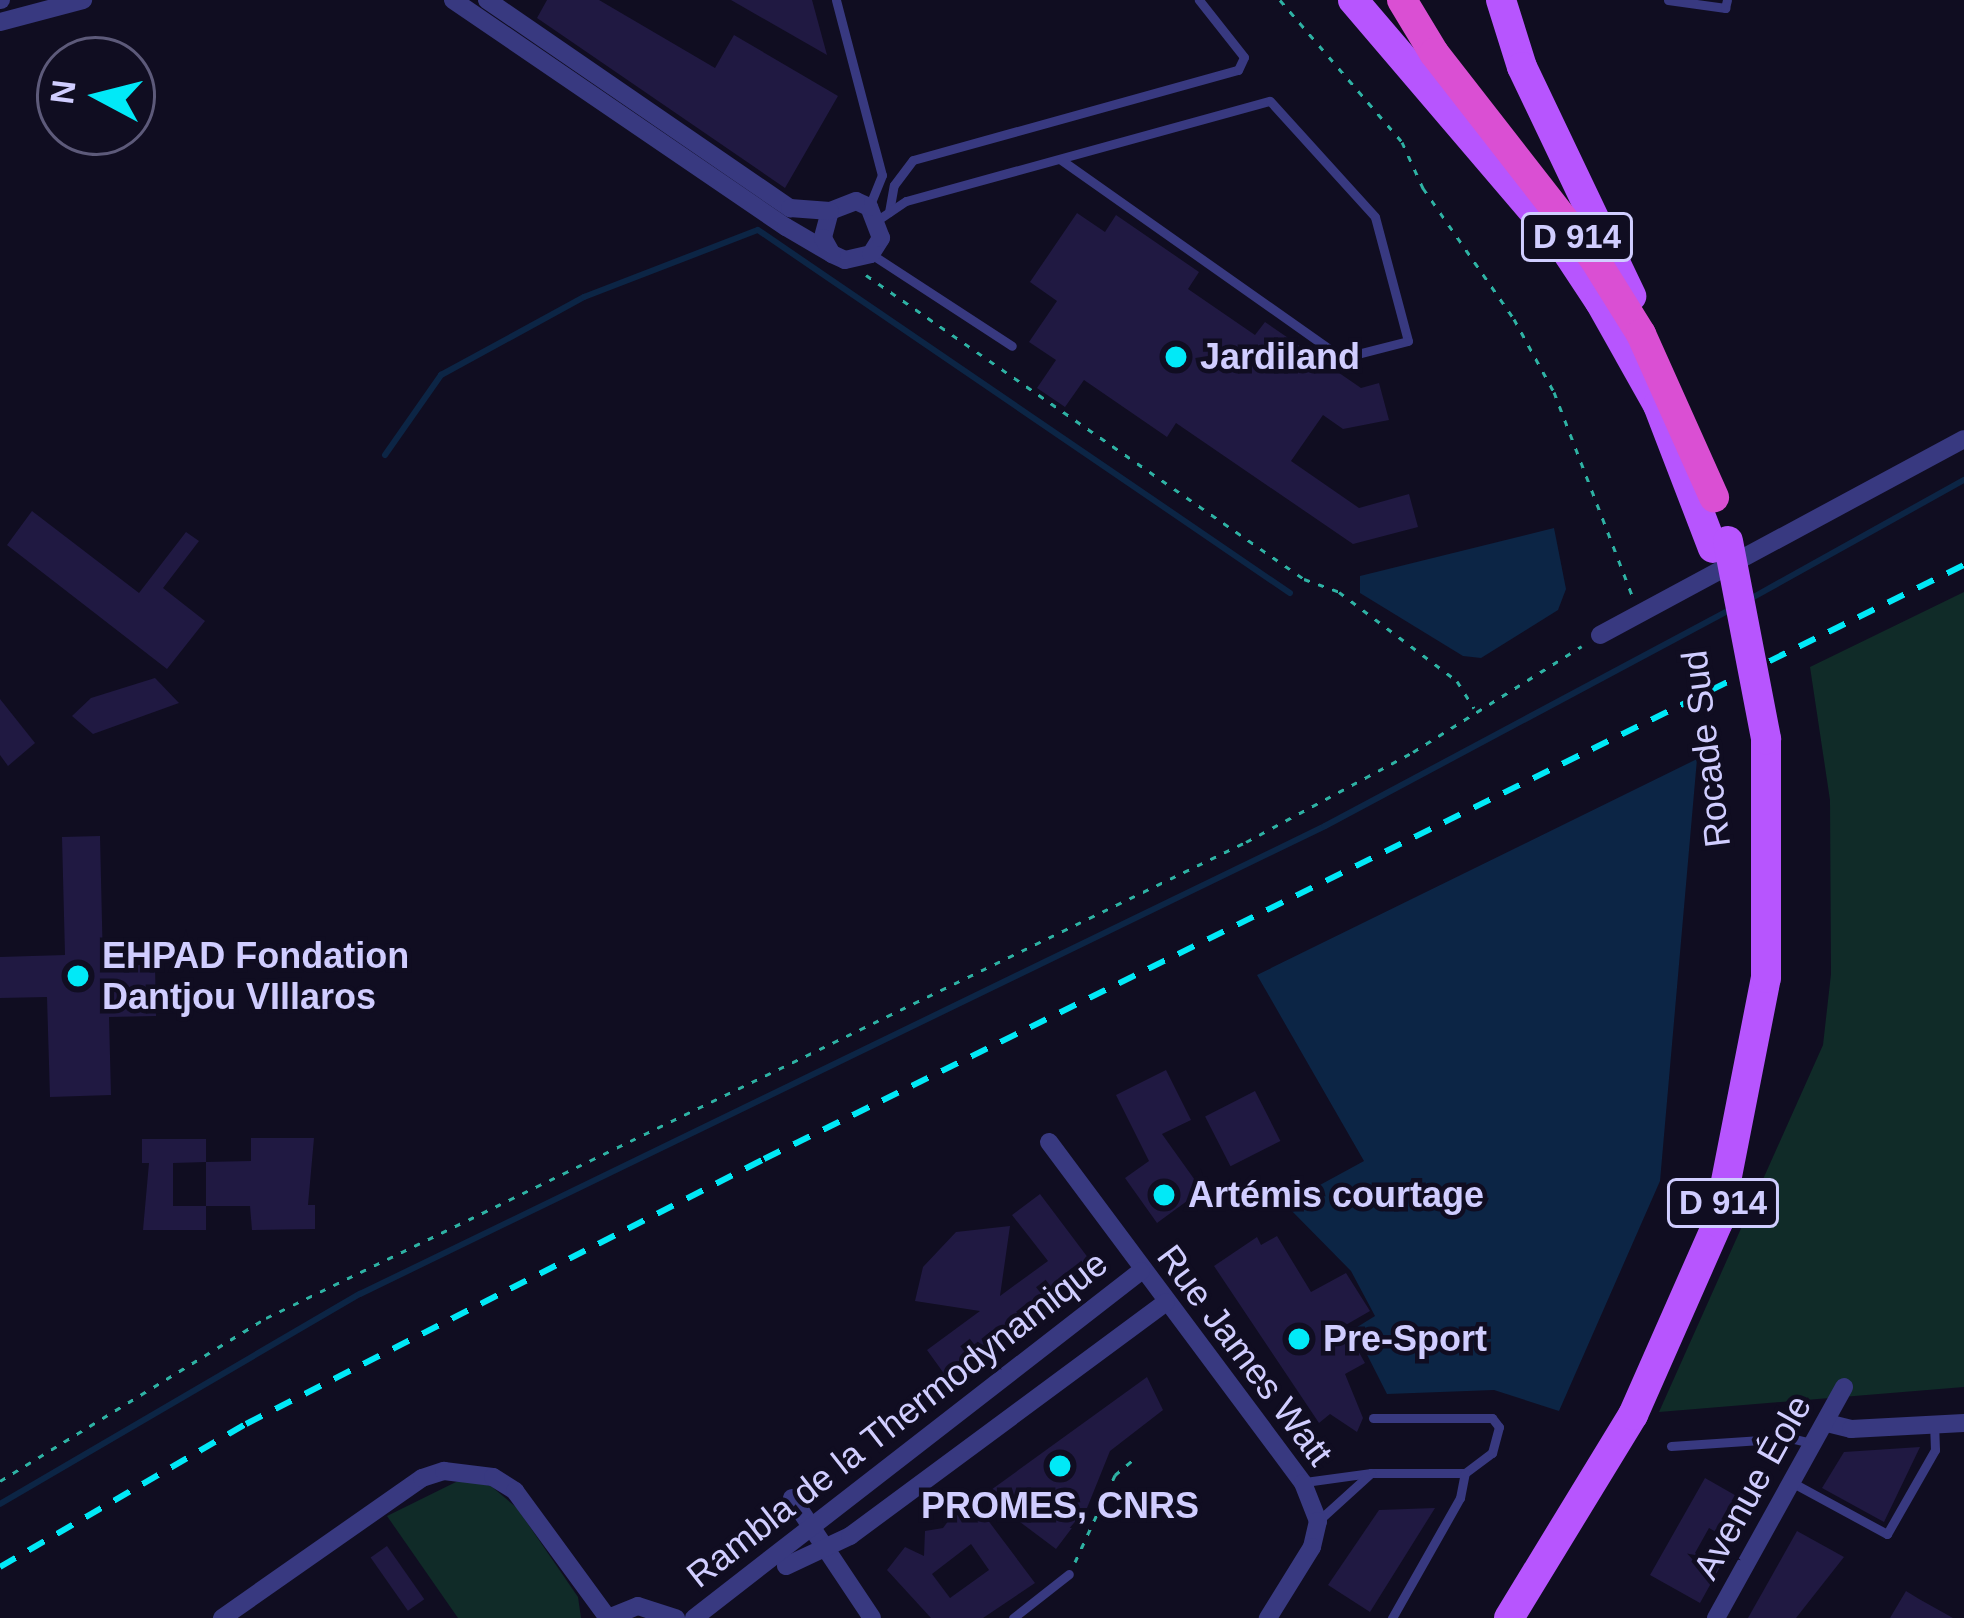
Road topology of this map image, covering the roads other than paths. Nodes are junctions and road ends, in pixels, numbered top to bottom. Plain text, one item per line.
1 (83, 0) edge
2 (453, 0) edge
3 (487, 0) edge
4 (836, 0) edge
5 (1199, 0) edge
6 (1353, 0) edge
7 (1380, 0) edge
8 (1402, 0) edge
9 (1501, 0) edge
10 (1668, 0) edge
11 (1727, 0) edge
12 (0, 22) edge
13 (1466, 128) junction
14 (1061, 160) junction
15 (830, 211) junction
16 (879, 213) junction
17 (871, 254) junction
18 (838, 257) junction
19 (1012, 346) dead end
20 (1964, 439) edge
21 (1714, 496) junction
22 (1720, 545) junction
23 (1600, 635) road end
24 (1758, 740) junction
25 (1049, 1142) dead end
26 (1141, 1271) junction
27 (1166, 1302) junction
28 (1844, 1387) dead end
29 (1373, 1418) dead end
30 (1827, 1423) junction
31 (1964, 1423) edge
32 (1934, 1425) junction
33 (1815, 1444) junction
34 (1671, 1446) dead end
35 (1371, 1473) junction
36 (1465, 1473) junction
37 (1303, 1483) junction
38 (1793, 1483) junction
39 (792, 1498) dead end
40 (1318, 1521) junction
41 (813, 1524) junction
42 (824, 1545) junction
43 (1069, 1574) road end
44 (222, 1618) edge
45 (608, 1618) edge
46 (676, 1618) edge
47 (694, 1618) edge
48 (722, 1618) edge
49 (872, 1618) edge
50 (1012, 1618) edge
51 (1268, 1618) edge
52 (1392, 1618) edge
53 (1492, 1618) edge
54 (1509, 1618) edge
55 (1716, 1618) edge

1 - 12 street
2 - 18 street
3 - 15 street
4 - 16 lane
5 - 16 lane
6 - 13 main road, Rocade Sud / D 914
7 - 13 highway, D 914
8 - 21 highway, D 914
9 - 21 main road, Rocade Sud / D 914
10 - 11 lane
13 - 22 main road, Rocade Sud / D 914
14 - 14 lane
14 - 16 lane
15 - 16 street
15 - 18 street
16 - 17 street
17 - 18 street
17 - 19 lane
20 - 23 street
21 - 22 main road, Rocade Sud / D 914
22 - 24 main road, Rocade Sud / D 914, bridge
24 - 53 main road, Rocade Sud / D 914
24 - 54 main road, Rocade Sud / D 914
25 - 26 street, Rue James Watt
26 - 27 street, Rue James Watt
26 - 41 street, Rambla de la Thermodynamique
27 - 37 street, Rue James Watt
27 - 42 street, Rambla de la Thermodynamique
28 - 30 street, Avenue Éole
29 - 36 lane
30 - 32 street
30 - 33 street, Avenue Éole
31 - 32 street
32 - 38 lane
33 - 34 lane
33 - 38 street, Avenue Éole
35 - 36 lane
35 - 37 lane
35 - 40 lane
36 - 52 lane
37 - 40 street, Rue James Watt
38 - 55 street, Avenue Éole
39 - 41 street
40 - 51 street, Rue James Watt
41 - 42 street
41 - 47 street, Rambla de la Thermodynamique
42 - 48 street, Rambla de la Thermodynamique
42 - 49 street
43 - 50 lane
44 - 45 street
45 - 46 street

